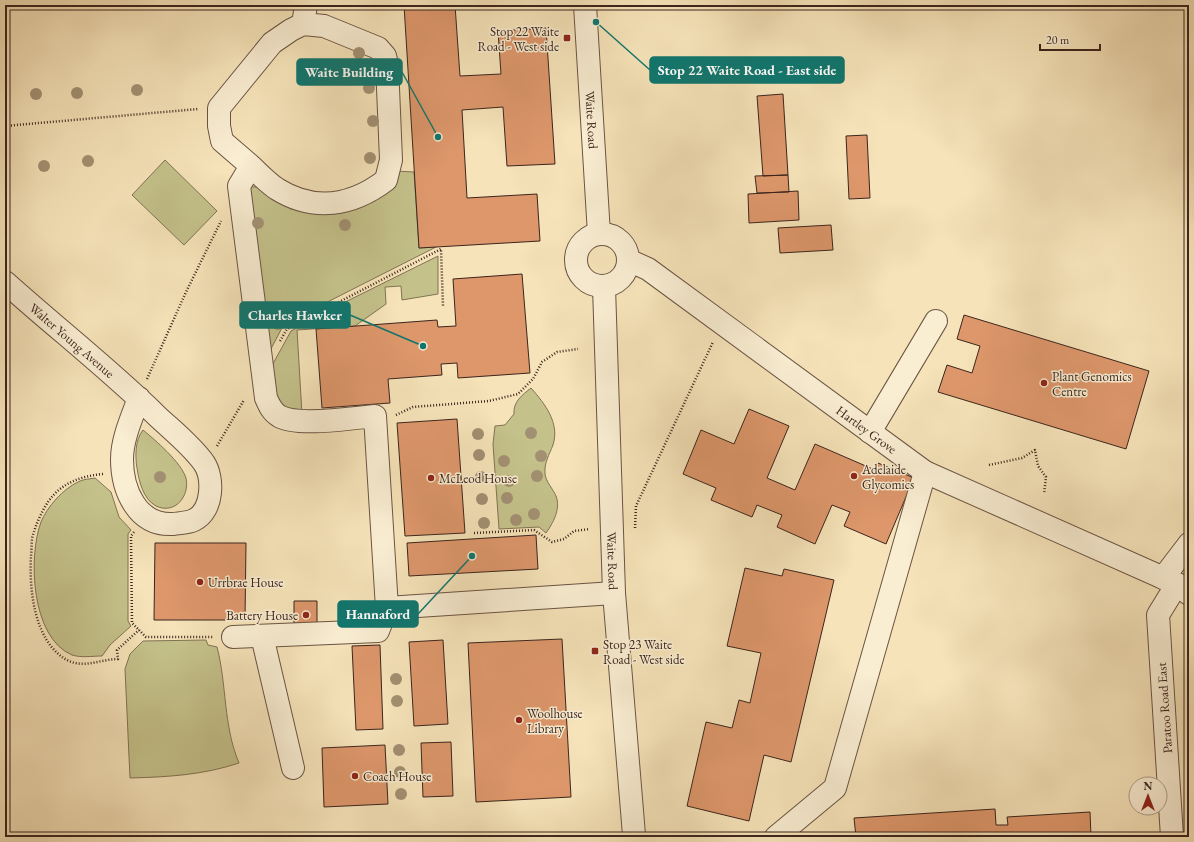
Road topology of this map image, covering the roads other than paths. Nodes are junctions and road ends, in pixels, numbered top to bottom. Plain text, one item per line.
1 (585, 5) edge
2 (304, 14) edge
3 (251, 166) junction
4 (599, 234) junction
5 (628, 260) junction
6 (5, 282) edge
7 (604, 287) junction
8 (936, 321) dead end
9 (139, 398) junction
10 (870, 432) junction
11 (925, 472) junction
12 (1189, 544) edge
13 (1176, 585) edge
14 (614, 593) junction
15 (387, 608) junction
16 (262, 636) junction
17 (234, 637) road end
18 (293, 768) dead end
19 (633, 836) edge
20 (776, 837) edge
21 (1172, 837) edge

1 - 4 street, Waite Road
2 - 3 street
2 - 3 street
3 - 15 street
4 - 5 street
4 - 7 street
5 - 7 street
5 - 10 street, Hartley Grove
6 - 9 street, Walter Young Avenue
7 - 14 street, Waite Road
8 - 10 street
9 - 9 street, Walter Young Avenue
10 - 11 street, Hartley Grove
11 - 13 street, Hartley Grove
11 - 20 street
12 - 13 street, Paratoo Road East
13 - 21 street, Paratoo Road East
14 - 15 street
14 - 19 street, Waite Road
15 - 16 street
16 - 17 street
16 - 18 street

